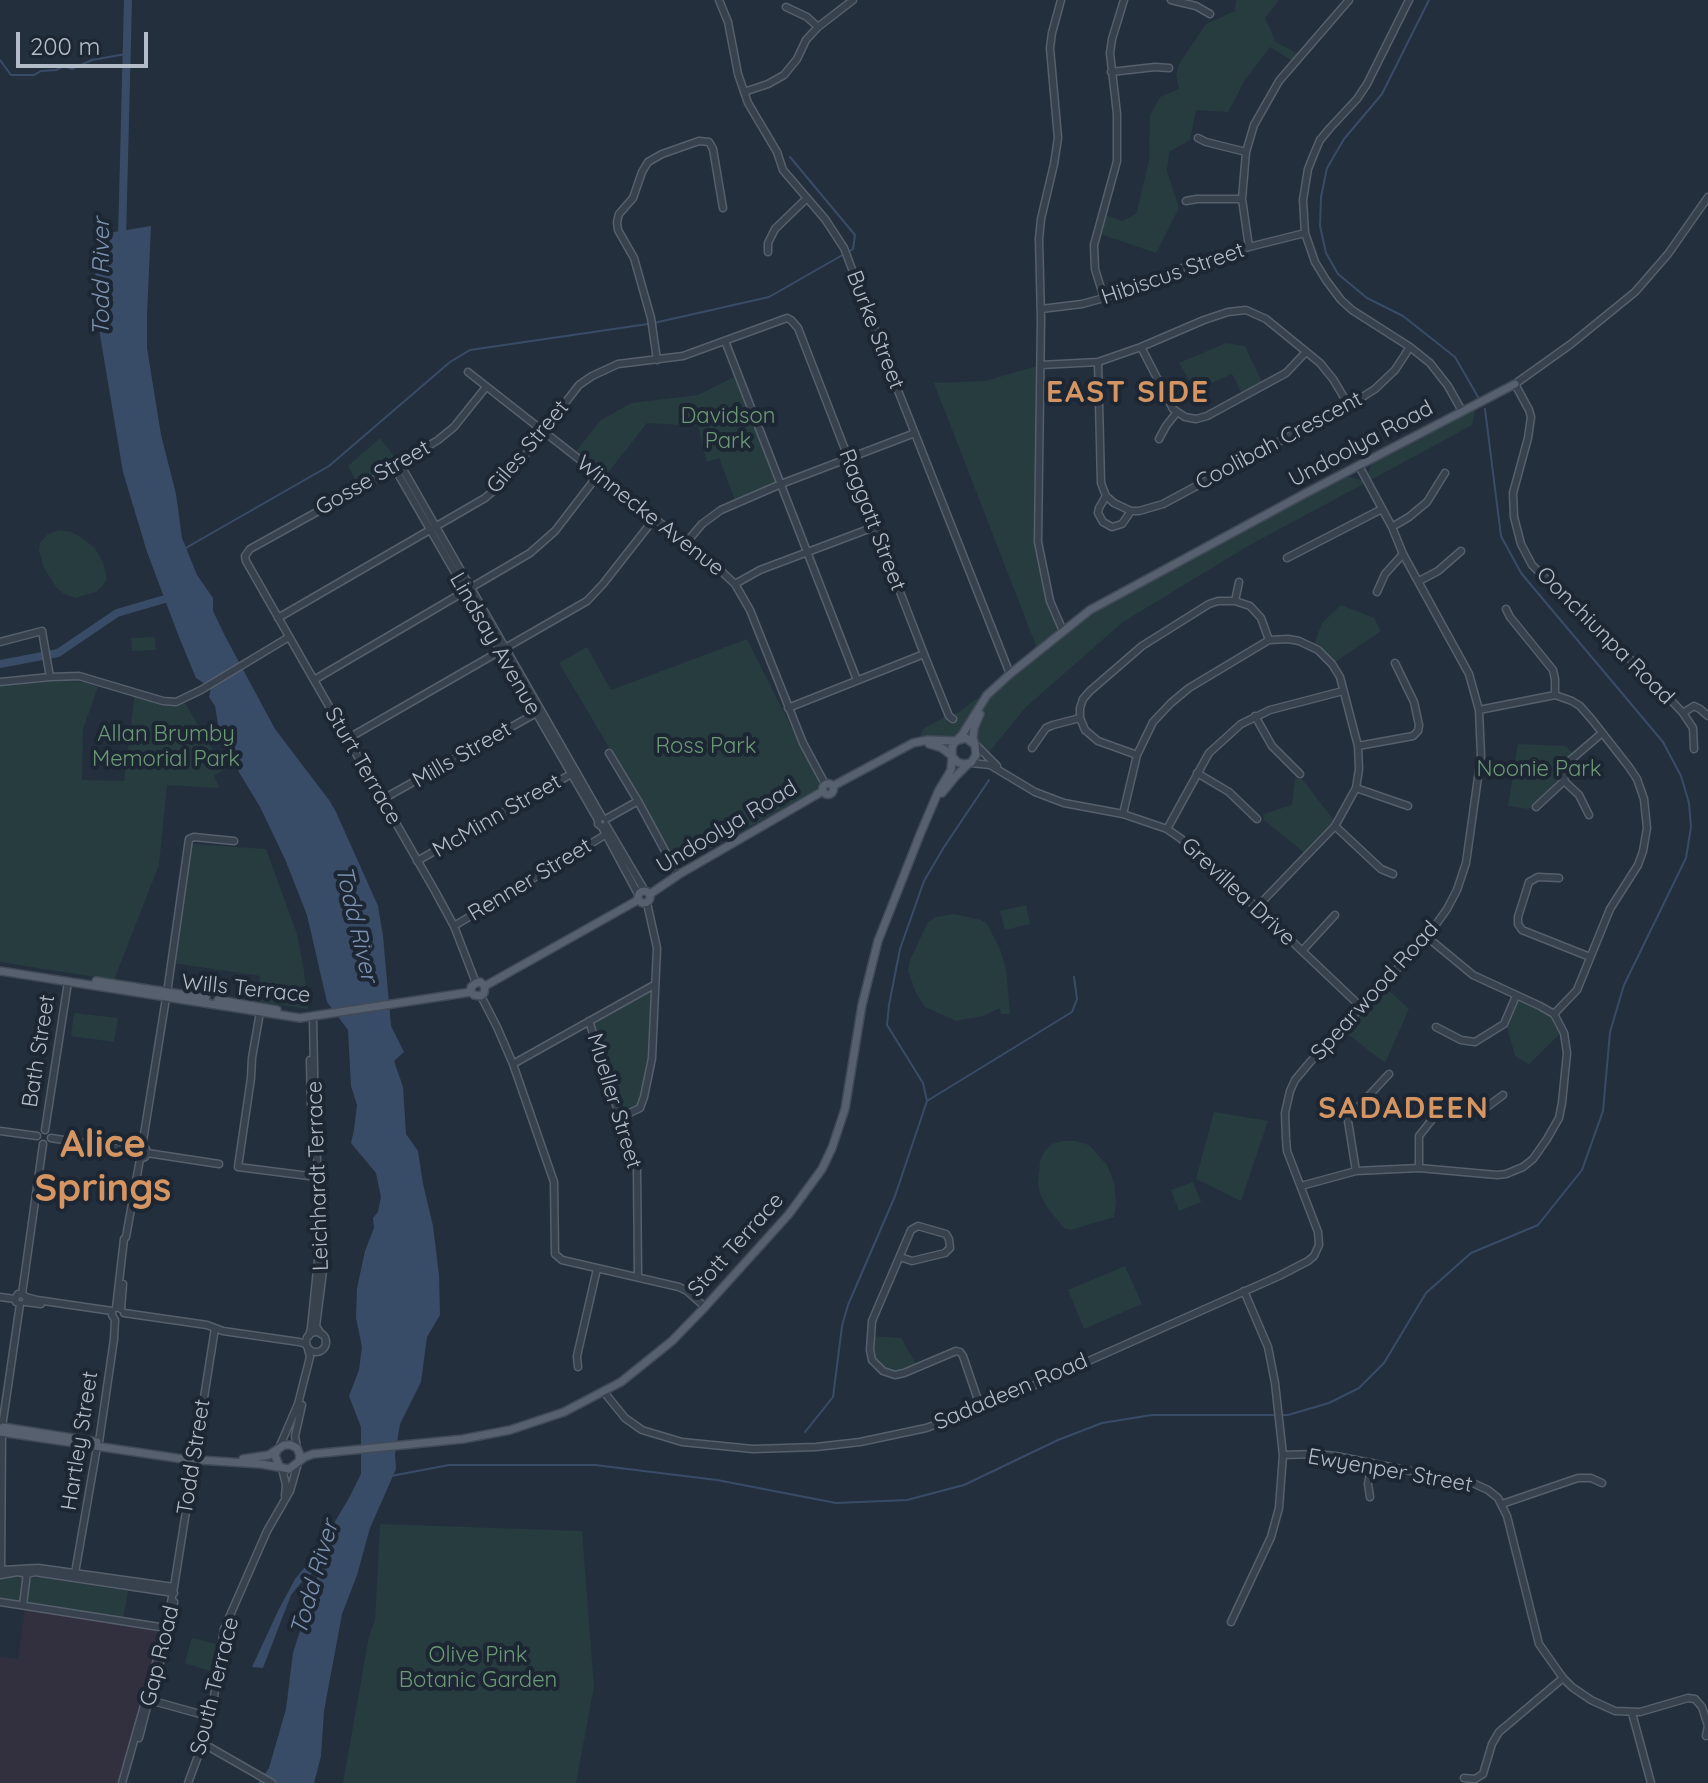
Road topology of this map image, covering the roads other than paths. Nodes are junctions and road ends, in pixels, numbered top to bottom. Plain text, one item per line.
1 (719, 0) edge
2 (853, 0) edge
3 (1061, 0) edge
4 (1124, 0) edge
5 (1171, 0) edge
6 (1349, 0) edge
7 (1409, 0) edge
8 (786, 7) dead end
9 (1210, 14) dead end
10 (818, 27) junction
11 (1169, 68) dead end
12 (1111, 72) junction
13 (744, 92) junction
14 (1198, 138) dead end
15 (1246, 152) junction
16 (1708, 197) edge
17 (807, 198) junction
18 (1242, 199) junction
19 (1186, 201) dead end
20 (723, 208) dead end
21 (1305, 233) junction
22 (1249, 247) junction
23 (768, 252) dead end
24 (1104, 298) junction
25 (1041, 309) junction
26 (791, 320) joint
27 (725, 341) junction
28 (1141, 347) junction
29 (1410, 347) junction
30 (1306, 352) junction
31 (657, 360) junction
32 (1098, 362) junction
33 (1041, 365) junction
34 (468, 372) dead end
35 (1515, 384) junction
36 (486, 387) junction
37 (1348, 404) junction
38 (1462, 411) junction
39 (1177, 412) junction
40 (544, 431) junction
41 (915, 433) junction
42 (1159, 439) dead end
43 (848, 459) junction
44 (397, 466) junction
45 (1359, 466) junction
46 (1445, 473) dead end
47 (598, 475) junction
48 (781, 484) junction
49 (1106, 496) junction
50 (1382, 509) junction
51 (1131, 511) junction
52 (654, 519) junction
53 (874, 527) junction
54 (1392, 527) junction
55 (432, 528) junction
56 (686, 543) junction
57 (1461, 551) dead end
58 (807, 552) junction
59 (246, 553) joint
60 (1403, 554) junction
61 (1287, 558) dead end
62 (1419, 581) junction
63 (1239, 582) dead end
64 (735, 584) junction
65 (468, 589) junction
66 (1377, 592) dead end
67 (1235, 601) junction
68 (1506, 609) dead end
69 (278, 618) junction
70 (1063, 631) junction
71 (289, 637) junction
72 (1269, 640) junction
73 (0, 642) edge
74 (503, 650) junction
75 (924, 654) junction
76 (1395, 663) dead end
77 (1010, 674) junction
78 (50, 677) junction
79 (314, 680) junction
80 (857, 680) junction
81 (0, 682) edge
82 (998, 685) junction
83 (1343, 691) junction
84 (1555, 695) junction
85 (788, 708) junction
86 (1479, 710) junction
87 (538, 712) junction
88 (1683, 713) junction
89 (1255, 716) junction
90 (1708, 716) edge
91 (1080, 718) junction
92 (953, 719) dead end
93 (1602, 733) junction
94 (347, 739) junction
95 (956, 741) junction
96 (975, 745) junction
97 (1358, 746) junction
98 (903, 748) junction
99 (1032, 748) dead end
100 (1694, 749) dead end
101 (609, 753) dead end
102 (1137, 755) junction
103 (952, 757) junction
104 (970, 763) junction
105 (573, 773) junction
106 (1197, 773) junction
107 (1300, 774) dead end
108 (1009, 776) junction
109 (1564, 781) junction
110 (827, 787) junction
111 (1356, 788) junction
112 (383, 799) junction
113 (638, 801) junction
114 (1408, 806) dead end
115 (1536, 807) dead end
116 (930, 812) junction
117 (1123, 814) junction
118 (1589, 815) dead end
119 (1257, 819) dead end
120 (603, 821) junction
121 (1335, 826) junction
122 (1167, 829) junction
123 (605, 835) junction
124 (234, 841) dead end
125 (417, 861) junction
126 (1393, 874) dead end
127 (678, 875) junction
128 (1559, 878) dead end
129 (644, 897) junction
130 (1257, 907) junction
131 (1335, 915) dead end
132 (454, 926) junction
133 (1427, 937) junction
134 (1302, 951) junction
135 (1590, 957) junction
136 (0, 969) edge
137 (69, 980) junction
138 (476, 983) junction
139 (654, 985) junction
140 (485, 986) junction
141 (471, 992) junction
142 (166, 995) junction
143 (481, 996) junction
144 (1516, 996) junction
145 (1361, 1007) junction
146 (260, 1010) junction
147 (1554, 1014) junction
148 (313, 1016) junction
149 (589, 1021) junction
150 (1436, 1027) dead end
151 (513, 1064) junction
152 (1389, 1074) dead end
153 (1503, 1095) dead end
154 (621, 1117) junction
155 (45, 1130) junction
156 (0, 1131) edge
157 (37, 1136) junction
158 (51, 1138) junction
159 (43, 1144) junction
160 (144, 1150) junction
161 (135, 1151) junction
162 (140, 1159) junction
163 (219, 1164) dead end
164 (1419, 1168) junction
165 (1356, 1171) junction
166 (315, 1177) junction
167 (1301, 1186) junction
168 (960, 1239) dead end
169 (950, 1243) junction
170 (1317, 1251) joint
171 (900, 1257) junction
172 (597, 1269) junction
173 (638, 1277) junction
174 (1244, 1291) junction
175 (0, 1297) edge
176 (22, 1299) junction
177 (705, 1307) junction
178 (118, 1314) junction
179 (215, 1328) junction
180 (321, 1334) junction
181 (308, 1342) junction
182 (317, 1352) junction
183 (578, 1367) dead end
184 (604, 1392) junction
185 (981, 1409) junction
186 (1, 1429) edge
187 (98, 1445) junction
188 (279, 1448) junction
189 (297, 1449) junction
190 (324, 1453) junction
191 (1283, 1455) junction
192 (194, 1459) junction
193 (221, 1461) junction
194 (299, 1462) junction
195 (1372, 1463) junction
196 (282, 1468) junction
197 (1602, 1483) dead end
198 (1370, 1497) dead end
199 (283, 1503) junction
200 (1502, 1504) junction
201 (2, 1549) edge
202 (28, 1571) junction
203 (3, 1573) edge
204 (77, 1575) junction
205 (174, 1590) junction
206 (0, 1602) edge
207 (23, 1605) junction
208 (1231, 1622) dead end
209 (166, 1628) junction
210 (1563, 1678) junction
211 (148, 1699) junction
212 (1632, 1713) junction
213 (200, 1714) dead end
214 (1706, 1736) edge
215 (204, 1744) junction
216 (1464, 1778) dead end
217 (124, 1783) edge
218 (188, 1783) edge
219 (272, 1783) edge
220 (1651, 1783) edge

1 - 13 street, Burke Street
2 - 10 street
3 - 25 street
4 - 12 street
5 - 9 street
6 - 15 street
7 - 21 street
8 - 10 street
10 - 13 street
11 - 12 street
12 - 24 street
13 - 17 street, Burke Street
14 - 15 street
15 - 18 street
16 - 35 street, Undoolya Road
17 - 23 street
17 - 41 street, Burke Street
18 - 19 street
18 - 22 street
20 - 31 street
21 - 22 street, Hibiscus Street
21 - 29 street
22 - 24 street, Hibiscus Street
24 - 25 street, Hibiscus Street
25 - 33 street
26 - 27 street, Giles Street
26 - 43 street, Raggatt Street
27 - 31 street, Giles Street
27 - 48 street
28 - 30 street
28 - 32 street
28 - 39 street
29 - 37 street, Coolibah Crescent
29 - 38 street
30 - 37 street
30 - 39 street
31 - 40 street, Giles Street
32 - 33 street
32 - 49 street, Coolibah Crescent
33 - 70 street
34 - 36 street, Winnecke Avenue
35 - 38 main road, Undoolya Road
35 - 88 street, Oonchiunpa Road
36 - 40 street, Winnecke Avenue
36 - 44 street, Gosse Street
37 - 51 street, Coolibah Crescent
38 - 45 main road, Undoolya Road
39 - 42 street
40 - 47 street, Winnecke Avenue
40 - 55 street, Giles Street
41 - 43 street
41 - 77 street, Burke Street
43 - 48 street
43 - 53 street, Raggatt Street
44 - 55 street, Lindsay Avenue
44 - 59 street, Gosse Street
45 - 50 street, Spearwood Road
45 - 70 main road, Undoolya Road
46 - 54 street
47 - 52 street, Winnecke Avenue
47 - 65 street
48 - 56 street
48 - 58 street
49 - 51 street
49 - 51 street, Coolibah Crescent
50 - 54 street, Spearwood Road
50 - 61 street
52 - 56 street, Winnecke Avenue
52 - 74 street
53 - 58 street
53 - 75 street, Raggatt Street
54 - 60 street, Spearwood Road
55 - 65 street, Lindsay Avenue
55 - 69 street, Giles Street
56 - 64 street, Winnecke Avenue
57 - 62 street
58 - 64 street
58 - 80 street
59 - 69 street, Sturt Terrace
60 - 62 street, Spearwood Road
60 - 66 street
62 - 86 street, Spearwood Road
63 - 67 street
64 - 85 street, Winnecke Avenue
65 - 74 street, Lindsay Avenue
65 - 79 street
67 - 72 street
67 - 91 street
68 - 84 street
69 - 71 street, Sturt Terrace
70 - 77 main road, Undoolya Road
71 - 78 street
71 - 79 street, Sturt Terrace
72 - 83 street
72 - 102 street
73 - 78 street
74 - 87 street, Lindsay Avenue
74 - 94 street
75 - 80 street
75 - 92 street, Raggatt Street
76 - 97 street
77 - 82 main road, Undoolya Road
78 - 81 street
79 - 94 street, Sturt Terrace
80 - 85 street
82 - 95 main road, Undoolya Road
82 - 96 main road, Undoolya Road
83 - 89 street
83 - 97 street
84 - 86 street
84 - 93 street
85 - 110 street, Winnecke Avenue
86 - 133 street, Spearwood Road
87 - 105 street, Lindsay Avenue
87 - 112 street, Mills Street
88 - 90 street
88 - 100 street, Oonchiunpa Road
89 - 106 street
89 - 107 street
91 - 99 street
91 - 102 street
93 - 109 street
93 - 135 street
94 - 112 street, Sturt Terrace
95 - 96 main road, Undoolya Road
95 - 98 main road, Undoolya Road
95 - 103 main road, Undoolya Road
96 - 104 main road, Undoolya Road
96 - 108 street, Grevillea Drive
97 - 111 street
98 - 103 main road, Undoolya Road
98 - 110 main road, Undoolya Road
101 - 113 street
102 - 117 street
103 - 104 main road, Undoolya Road
103 - 116 main road, Stott Terrace
104 - 108 street, Grevillea Drive
104 - 116 main road, Stott Terrace
105 - 120 street, Lindsay Avenue
105 - 125 street, McMinn Street
106 - 119 street
106 - 122 street
108 - 117 street, Grevillea Drive
109 - 115 street
109 - 118 street
110 - 127 main road, Undoolya Road
111 - 114 street
111 - 121 street
112 - 125 street, Sturt Terrace
113 - 120 street
113 - 127 street
116 - 177 main road, Stott Terrace
117 - 122 street, Grevillea Drive
120 - 123 street, Lindsay Avenue
120 - 129 street, Lindsay Avenue
121 - 126 street
121 - 130 street
122 - 130 street, Grevillea Drive
123 - 129 street, Lindsay Avenue
123 - 132 street, Renner Street
124 - 142 street
125 - 132 street, Sturt Terrace
127 - 129 main road, Undoolya Road
128 - 135 street
129 - 139 street, Lindsay Avenue
129 - 140 main road, Undoolya Road
130 - 134 street, Grevillea Drive
131 - 134 street
132 - 138 street, Sturt Terrace
133 - 144 street
133 - 145 street, Spearwood Road
134 - 145 street, Grevillea Drive
135 - 147 street
136 - 137 main road, Wills Terrace
137 - 142 main road, Wills Terrace
137 - 155 street, Bath Street
138 - 140 main road
138 - 141 main road
139 - 149 street
139 - 154 street, Lindsay Avenue
140 - 143 main road
141 - 143 main road
141 - 148 main road
142 - 146 main road, Wills Terrace
142 - 160 street
143 - 151 street
144 - 147 street
144 - 150 street
145 - 167 street, Spearwood Road
146 - 148 main road, Wills Terrace
146 - 166 street
147 - 164 street
148 - 166 street, Leichhardt Terrace
149 - 151 street
149 - 154 street, Mueller Street
151 - 172 street
152 - 165 street
153 - 164 street
154 - 173 street, Mueller Street
155 - 157 street
155 - 158 street
156 - 157 street
157 - 159 street
158 - 159 street
158 - 161 street
159 - 176 street
160 - 161 street
160 - 162 street
160 - 163 street
161 - 162 street
162 - 178 street, Hartley Street
164 - 165 street
165 - 167 street
166 - 180 street, Leichhardt Terrace
166 - 181 street, Leichhardt Terrace
167 - 170 street, Spearwood Road
168 - 169 street
169 - 171 street
169 - 171 street
170 - 174 street, Sadadeen Road
171 - 185 street
172 - 173 street
172 - 183 street
173 - 177 street
174 - 185 street, Sadadeen Road
174 - 191 street
175 - 176 street
176 - 178 street
176 - 186 street
177 - 184 main road, Stott Terrace
178 - 179 street
178 - 187 street, Hartley Street
179 - 181 street
179 - 192 street, Todd Street
180 - 181 street
180 - 182 street
181 - 182 street
181 - 188 street, Leichhardt Terrace
182 - 189 street
184 - 185 street, Sadadeen Road
184 - 190 main road, Stott Terrace
186 - 187 main road
186 - 201 street
187 - 192 main road
187 - 204 street, Hartley Street
188 - 189 main road
188 - 193 main road
188 - 196 main road
189 - 190 main road, Stott Terrace
189 - 194 main road
190 - 194 main road, Stott Terrace
191 - 195 street, Ewyenper Street
191 - 208 street
192 - 193 main road
192 - 205 street, Todd Street
193 - 196 main road
194 - 196 main road
194 - 199 street, South Terrace
195 - 198 street
195 - 200 street, Ewyenper Street
196 - 199 street
197 - 200 street
199 - 215 street, South Terrace
200 - 210 street, Ewyenper Street
201 - 203 street
202 - 203 street
202 - 204 street
202 - 207 street
204 - 205 street
205 - 209 street, Gap Road
205 - 211 street, Gap Road
206 - 207 street
207 - 209 street
209 - 211 street, Gap Road
210 - 212 street, Ewyenper Street
210 - 216 street
211 - 213 street
211 - 217 street, Gap Road
212 - 214 street
212 - 220 street
215 - 218 street, South Terrace
215 - 219 street

